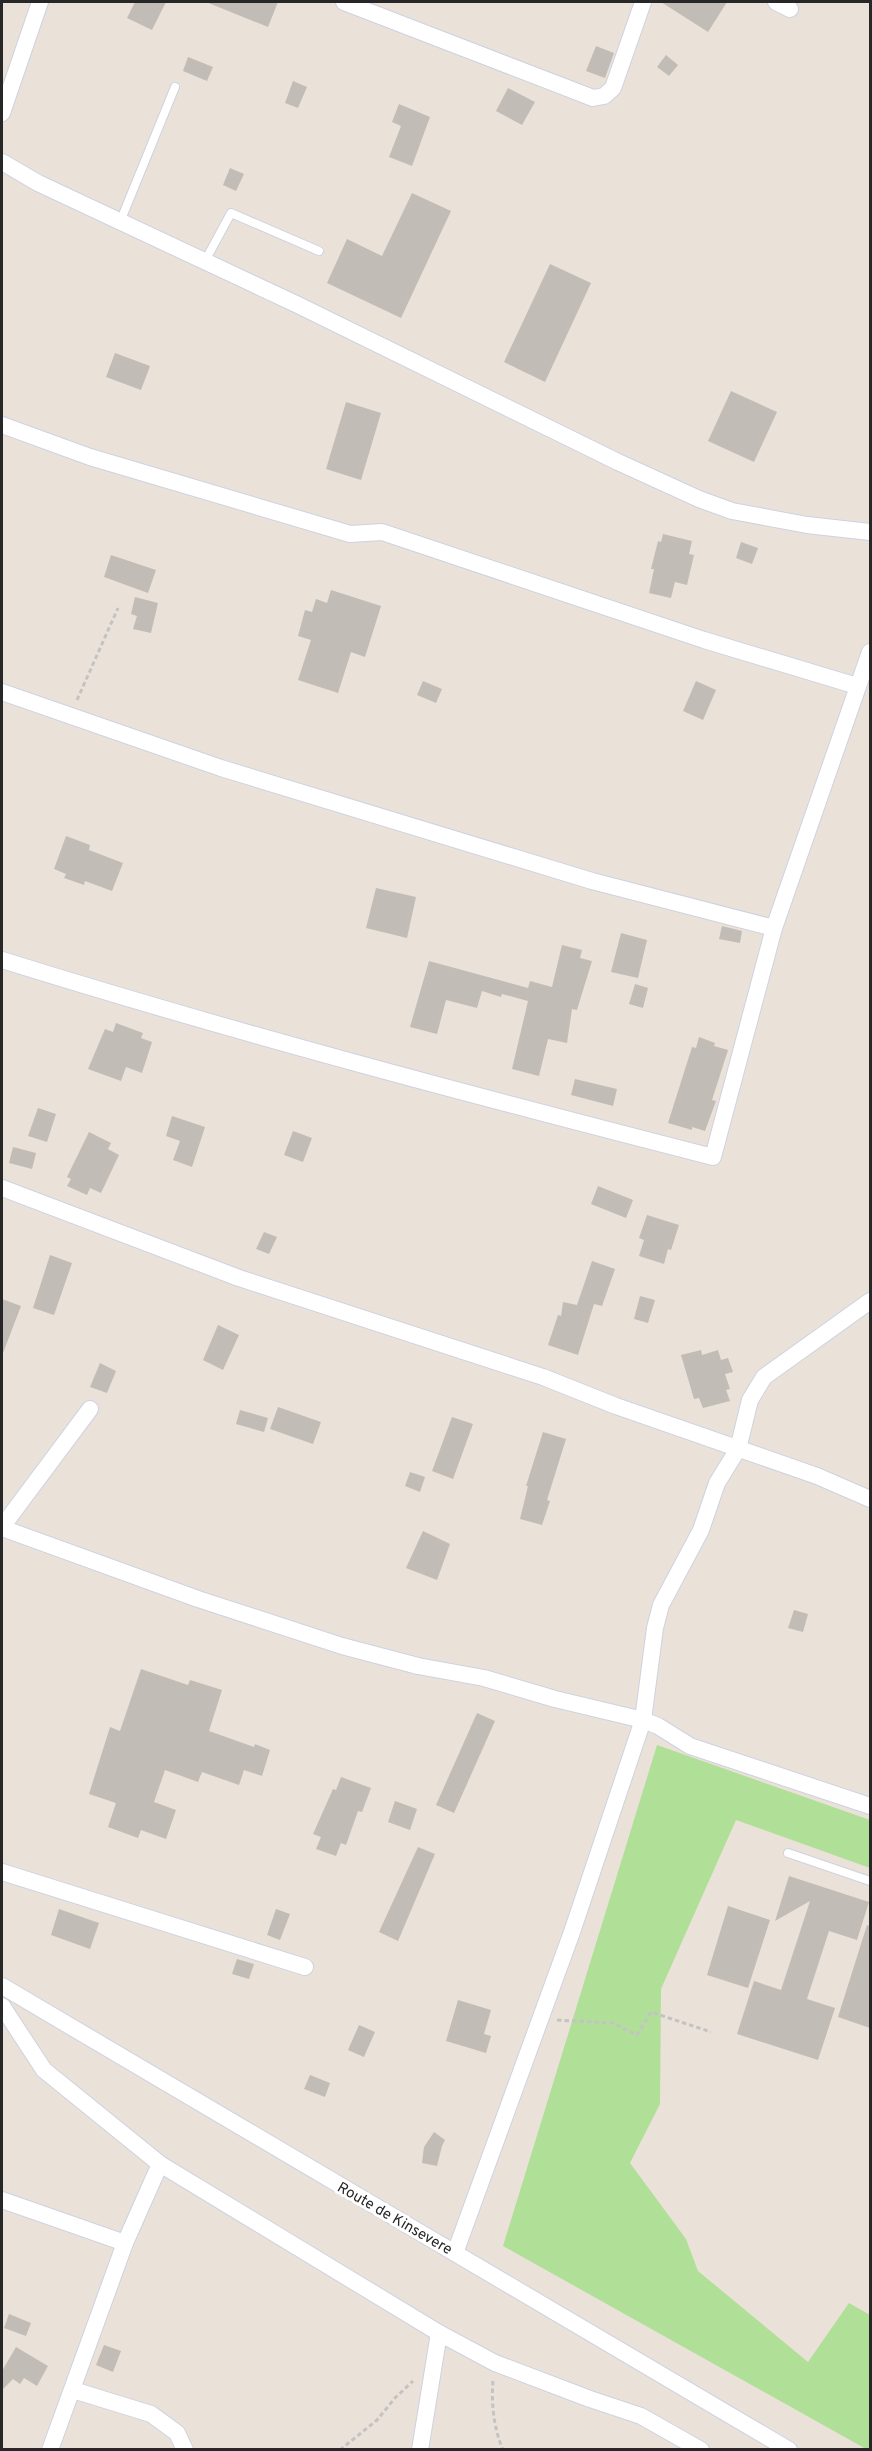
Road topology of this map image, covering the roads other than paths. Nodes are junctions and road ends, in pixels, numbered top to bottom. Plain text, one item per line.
1 (40, 2) edge
2 (344, 2) edge
3 (643, 2) edge
4 (175, 87) dead end
5 (2, 113) edge
6 (2, 162) edge
7 (120, 222) junction
8 (319, 251) dead end
9 (205, 261) junction
10 (2, 425) edge
11 (870, 532) edge
12 (870, 652) edge
13 (857, 686) junction
14 (2, 692) edge
15 (774, 928) junction
16 (2, 960) edge
17 (2, 1188) edge
18 (870, 1301) edge
19 (90, 1409) dead end
20 (738, 1449) junction
21 (870, 1499) edge
22 (2, 1528) edge
23 (644, 1720) junction
24 (870, 1806) edge
25 (788, 1853) dead end
26 (2, 1872) edge
27 (870, 1881) edge
28 (305, 1967) dead end
29 (2, 1986) edge
30 (2, 2006) edge
31 (160, 2164) junction
32 (2, 2200) edge
33 (125, 2243) junction
34 (455, 2253) junction
35 (439, 2333) junction
36 (73, 2390) junction
37 (50, 2450) edge
38 (185, 2450) edge
39 (420, 2450) edge
40 (701, 2450) edge
41 (789, 2450) edge

1 - 5 street
2 - 3 street
4 - 7 lane
6 - 7 street
7 - 9 street
8 - 9 lane
9 - 11 street
10 - 13 street
12 - 13 street
13 - 15 street
14 - 15 street
15 - 16 street
17 - 20 street
18 - 20 street
19 - 22 street
20 - 21 street
20 - 23 street
22 - 23 street
23 - 24 street
23 - 34 street
25 - 27 lane
26 - 28 street
29 - 34 street, Route de Kinsevere
30 - 31 street
31 - 33 street
31 - 35 street
32 - 33 street
33 - 36 street
34 - 41 street, Route de Kinsevere
35 - 39 street
35 - 40 street
36 - 37 street
36 - 38 street

